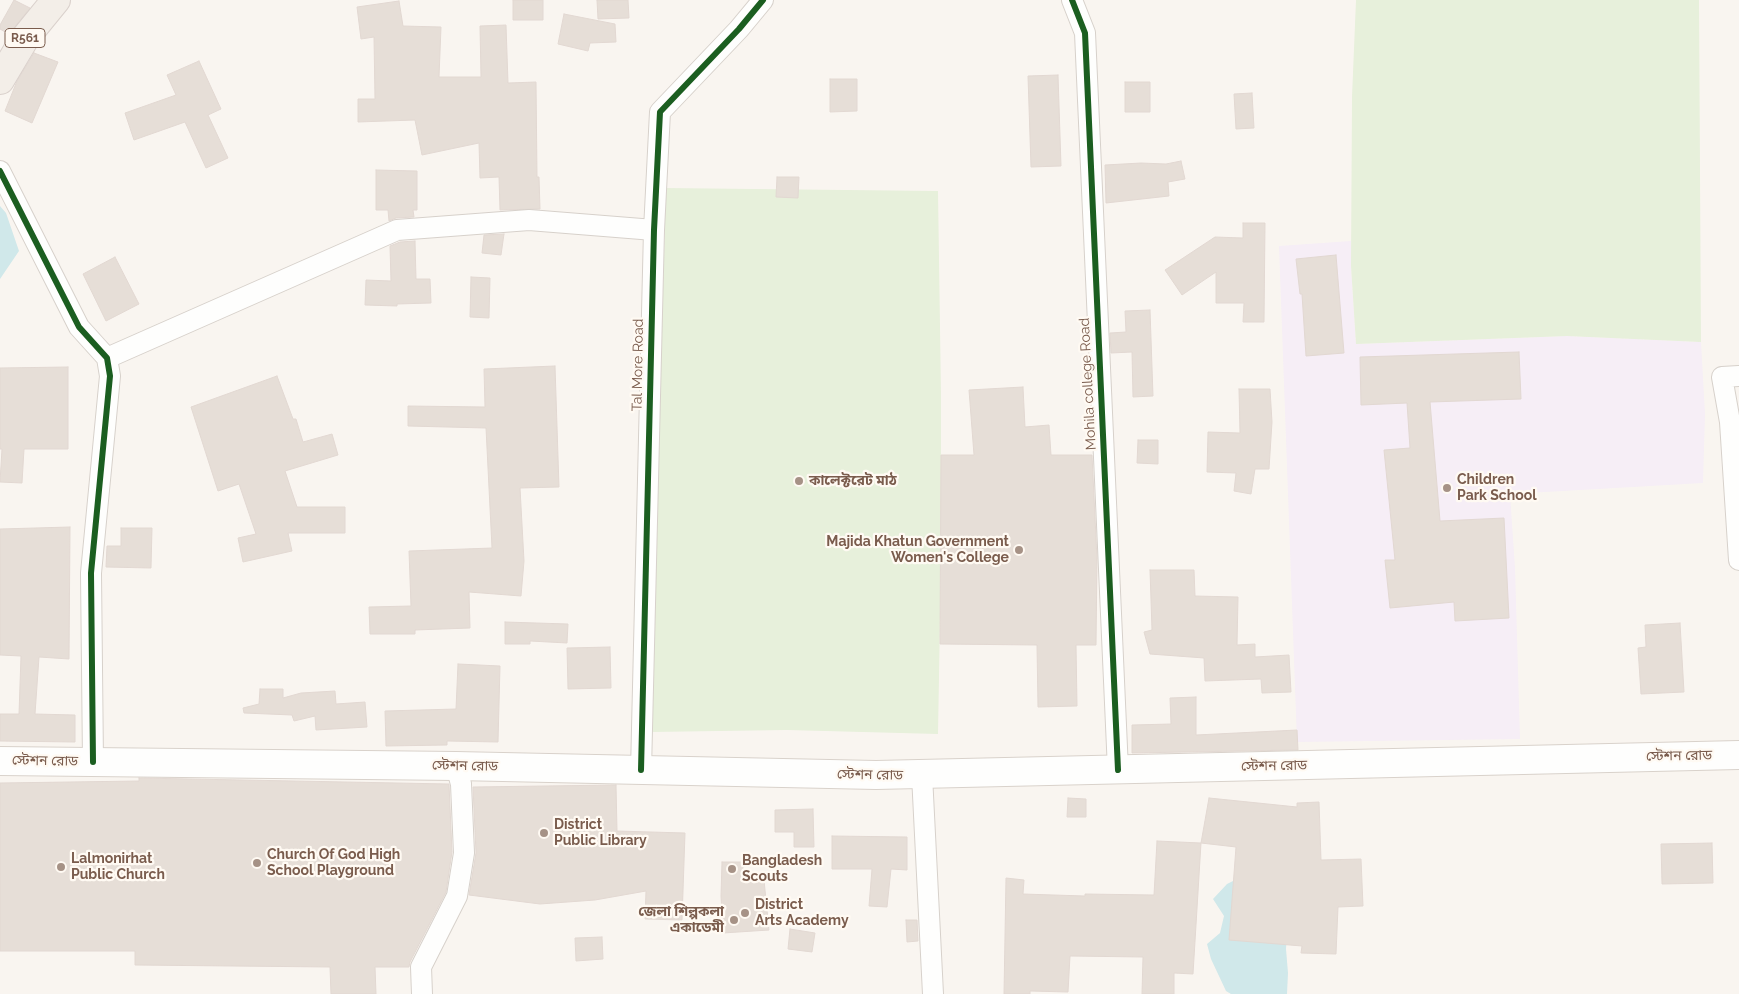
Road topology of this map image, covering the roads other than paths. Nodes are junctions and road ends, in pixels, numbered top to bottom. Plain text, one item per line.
1 (56, 0) edge
2 (763, 0) edge
3 (1072, 0) edge
4 (0, 80) edge
5 (0, 171) edge
6 (654, 230) junction
7 (107, 358) junction
8 (1739, 376) edge
9 (1739, 560) edge
10 (1739, 755) edge
11 (0, 761) edge
12 (92, 762) junction
13 (456, 766) junction
14 (641, 770) junction
15 (1118, 770) junction
16 (922, 775) junction
17 (422, 994) edge
18 (933, 994) edge

1 - 4 main road, R561
2 - 6 street, Tal More Road
3 - 15 street, Mohila college Road
5 - 7 street
6 - 7 street
6 - 14 street, Tal More Road
7 - 12 street
8 - 9 street
10 - 15 main road, স্টেশন রোড
11 - 12 main road, স্টেশন রোড
12 - 13 main road, স্টেশন রোড
13 - 14 main road, স্টেশন রোড
13 - 17 street
14 - 16 main road, স্টেশন রোড
15 - 16 main road, স্টেশন রোড
16 - 18 street

